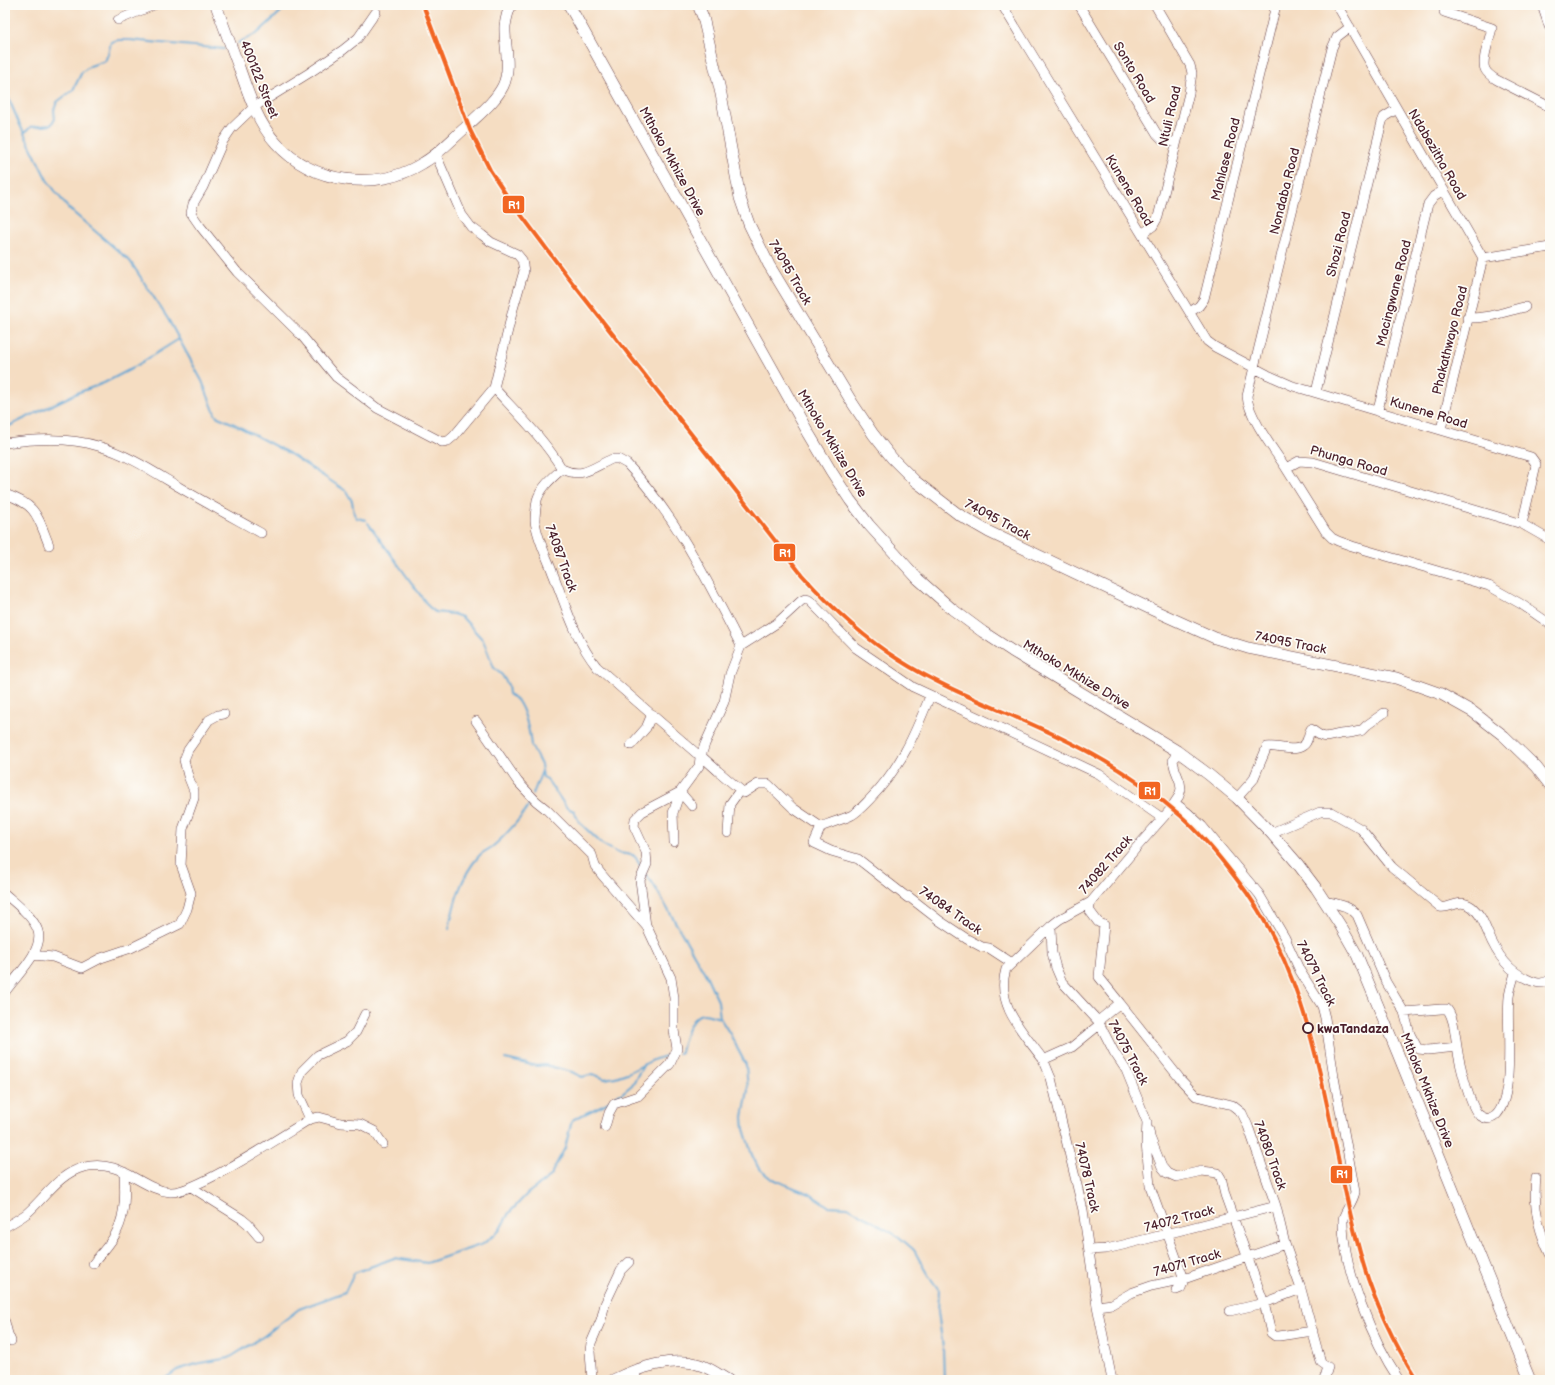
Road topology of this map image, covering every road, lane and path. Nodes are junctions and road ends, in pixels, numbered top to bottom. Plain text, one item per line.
1 (154, 5) edge
2 (216, 5) edge
3 (511, 5) edge
4 (698, 5) edge
5 (1002, 5) edge
6 (1079, 5) edge
7 (1155, 5) edge
8 (1276, 5) edge
9 (1337, 5) edge
10 (1543, 5) edge
11 (570, 6) edge
12 (142, 7) edge
13 (376, 12) dead end
14 (1444, 12) dead end
15 (118, 20) dead end
16 (1550, 26) edge
17 (1350, 27) junction
18 (254, 107) junction
19 (1550, 107) edge
20 (1397, 109) junction
21 (1176, 143) junction
22 (436, 155) junction
23 (1444, 190) junction
24 (1142, 234) junction
25 (1550, 247) edge
26 (1483, 258) junction
27 (1525, 307) dead end
28 (1190, 312) junction
29 (1467, 318) junction
30 (1255, 367) junction
31 (494, 388) junction
32 (1316, 392) junction
33 (1378, 410) junction
34 (1441, 429) junction
35 (5, 443) edge
36 (1286, 468) junction
37 (562, 469) junction
38 (5, 494) edge
39 (1522, 524) junction
40 (261, 533) dead end
41 (1550, 540) edge
42 (49, 545) dead end
43 (1550, 624) edge
44 (741, 646) junction
45 (930, 696) junction
46 (1384, 713) dead end
47 (224, 714) dead end
48 (652, 714) junction
49 (476, 721) dead end
50 (631, 745) dead end
51 (1177, 751) junction
52 (699, 754) junction
53 (1550, 785) edge
54 (740, 790) junction
55 (680, 792) junction
56 (1237, 798) junction
57 (1174, 803) junction
58 (692, 806) dead end
59 (1162, 818) junction
60 (821, 827) junction
61 (728, 833) dead end
62 (1271, 833) junction
63 (674, 842) dead end
64 (5, 894) edge
65 (1324, 901) junction
66 (1091, 902) junction
67 (1051, 926) junction
68 (647, 927) junction
69 (33, 955) junction
70 (1012, 963) junction
71 (1515, 973) junction
72 (1550, 980) edge
73 (5, 992) edge
74 (1004, 992) joint
75 (1120, 1003) junction
76 (1404, 1012) junction
77 (365, 1014) dead end
78 (1098, 1023) junction
79 (1457, 1047) junction
80 (1043, 1060) junction
81 (310, 1119) junction
82 (1147, 1122) junction
83 (605, 1127) dead end
84 (383, 1144) dead end
85 (124, 1172) junction
86 (1536, 1178) dead end
87 (191, 1187) junction
88 (1276, 1206) junction
89 (1234, 1217) junction
90 (5, 1228) edge
91 (1168, 1235) junction
92 (259, 1237) dead end
93 (1285, 1244) junction
94 (1089, 1250) junction
95 (1550, 1254) edge
96 (1248, 1258) junction
97 (629, 1262) dead end
98 (93, 1264) dead end
99 (1184, 1279) junction
100 (1301, 1289) junction
101 (1176, 1290) dead end
102 (1264, 1303) junction
103 (1097, 1306) junction
104 (1230, 1311) dead end
105 (5, 1322) edge
106 (1313, 1331) junction
107 (11, 1341) dead end
108 (636, 1375) edge
109 (592, 1380) edge
110 (613, 1380) edge
111 (728, 1380) edge
112 (1112, 1380) edge
113 (1324, 1380) edge
114 (1399, 1380) edge
115 (1530, 1380) edge

1 - 12 street
2 - 18 street, 400122 Street
3 - 22 street, 400122 Street
4 - 53 street, 74095 Track
5 - 24 street, Kunene Road
6 - 21 street, Sonto Road
7 - 21 street, Ntuli Road
8 - 28 street, Mahlase Road
9 - 17 street, Ndabezitha Road
10 - 16 street
11 - 51 street, Mthoko Mkhize Drive
12 - 15 street
13 - 18 street
14 - 19 street
17 - 20 street, Ndabezitha Road
17 - 30 street, Nondaba Road
18 - 22 street, 400122 Street
18 - 31 street
20 - 23 street, Ndabezitha Road
20 - 32 street, Shozi Road
21 - 24 street, Ntuli Road
22 - 31 street
23 - 26 street, Ndabezitha Road
23 - 33 street, Macingwane Road
24 - 28 street, Kunene Road
25 - 26 street
26 - 29 street, Phakathwayo Road
27 - 29 street
28 - 30 street, Kunene Road
29 - 34 street, Phakathwayo Road
30 - 32 street, Kunene Road
30 - 36 street
31 - 37 street
32 - 33 street, Kunene Road
33 - 34 street, Kunene Road
34 - 39 street, Kunene Road
35 - 40 street
36 - 39 street, Phunga Road
36 - 43 street
37 - 44 street
37 - 48 street, 74087 Track
38 - 42 street
39 - 41 street, Phunga Road
44 - 45 street
44 - 52 street
45 - 59 street
45 - 60 street
46 - 56 street
47 - 69 street
48 - 50 street
48 - 52 street, 74087 Track
49 - 68 street
51 - 56 street, Mthoko Mkhize Drive
51 - 57 street, 74082 Track
52 - 54 street, 74087 Track
52 - 55 street
54 - 60 street
54 - 61 street
55 - 58 street
55 - 63 street
55 - 68 street
56 - 62 street, Mthoko Mkhize Drive
57 - 59 street, 74082 Track
57 - 114 street, 74079 Track
59 - 66 street, 74082 Track
60 - 70 street, 74084 Track
62 - 65 street, Mthoko Mkhize Drive
62 - 71 street
64 - 69 street
65 - 76 street
65 - 115 street, Mthoko Mkhize Drive
66 - 67 street, 74082 Track
66 - 75 street, 74080 Track
67 - 70 street, 74082 Track
67 - 78 street, 74075 Track
68 - 83 street
69 - 73 street
70 - 74 street, 74082 Track
71 - 72 street
71 - 79 street
74 - 80 street, 74078 Track
75 - 78 street
75 - 88 street, 74080 Track
76 - 79 street
76 - 79 street
77 - 81 street
78 - 80 street
78 - 82 street, 74075 Track
80 - 94 street, 74078 Track
81 - 84 street
81 - 87 street
82 - 89 street
82 - 91 street, 74075 Track
85 - 87 street
85 - 90 street
85 - 98 street
86 - 95 street
87 - 92 street
88 - 89 street, 74072 Track
88 - 93 street, 74080 Track
89 - 91 street, 74072 Track
89 - 96 street
91 - 94 street, 74072 Track
91 - 99 street, 74075 Track
93 - 96 street, 74071 Track
93 - 100 street, 74080 Track
94 - 103 street, 74078 Track
96 - 99 street, 74071 Track
96 - 102 street
97 - 109 street
99 - 101 street
99 - 103 street, 74071 Track
100 - 102 street
100 - 106 street, 74080 Track
102 - 104 street
102 - 106 street
103 - 112 street, 74078 Track
105 - 107 street
106 - 113 street, 74080 Track
108 - 110 street
108 - 111 street

